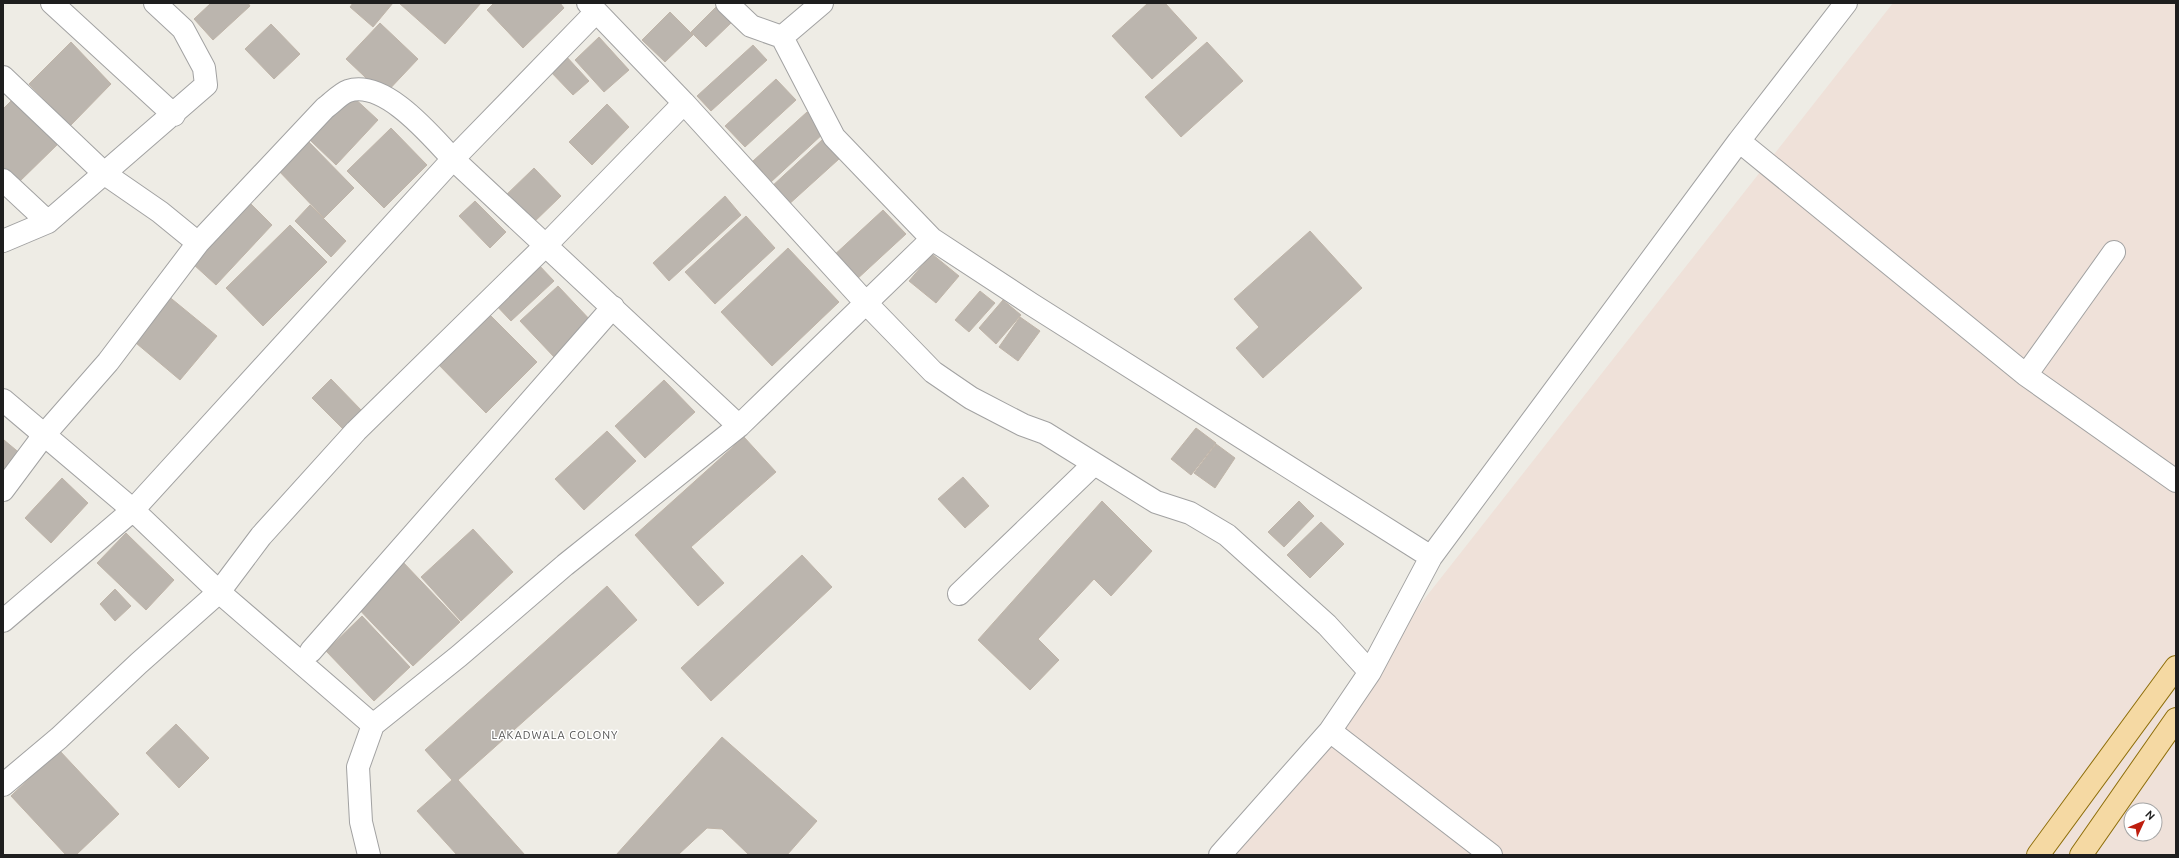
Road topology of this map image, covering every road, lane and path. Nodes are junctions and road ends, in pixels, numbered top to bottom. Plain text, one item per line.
1 (52, 3) edge
2 (156, 3) edge
3 (727, 3) edge
4 (822, 3) edge
5 (1846, 3) edge
6 (592, 8) edge
7 (782, 37) junction
8 (3, 77) edge
9 (684, 103) junction
10 (174, 115) junction
11 (1738, 141) junction
12 (453, 159) junction
13 (105, 174) junction
14 (3, 180) edge
15 (48, 222) junction
16 (932, 239) junction
17 (3, 241) edge
18 (198, 243) junction
19 (545, 246) junction
20 (2114, 252) dead end
21 (866, 303) junction
22 (613, 306) junction
23 (2026, 375) junction
24 (3, 400) edge
25 (739, 426) junction
26 (44, 435) junction
27 (1094, 464) junction
28 (2176, 481) edge
29 (3, 490) edge
30 (133, 510) junction
31 (1431, 557) junction
32 (219, 592) junction
33 (959, 594) dead end
34 (3, 621) edge
35 (311, 651) dead end
36 (2176, 667) edge
37 (1370, 672) junction
38 (2176, 719) edge
39 (374, 725) junction
40 (1330, 731) junction
41 (3, 785) edge
42 (369, 855) edge
43 (1220, 855) edge
44 (1492, 855) edge
45 (2038, 855) edge
46 (2081, 855) edge

1 - 10 street
2 - 10 street
3 - 7 street
4 - 7 street
5 - 11 street
6 - 9 street
6 - 12 street
7 - 16 street
8 - 13 street
9 - 19 street
9 - 21 street
10 - 13 street
11 - 23 street
11 - 31 street
12 - 18 street
12 - 19 street
12 - 30 street
13 - 15 street
13 - 18 street
14 - 15 street
15 - 17 street
16 - 21 street
16 - 31 street
18 - 26 street
19 - 22 street
19 - 32 street
20 - 23 street
21 - 25 street
21 - 27 street
22 - 25 street
22 - 35 street
23 - 28 street
24 - 26 street
25 - 39 street
26 - 29 street
26 - 30 street
27 - 33 street
27 - 37 street
30 - 32 street
30 - 34 street
31 - 37 street
32 - 39 street
32 - 41 street
36 - 45 main road
37 - 40 street
38 - 46 main road
39 - 42 street
40 - 43 street
40 - 44 street

